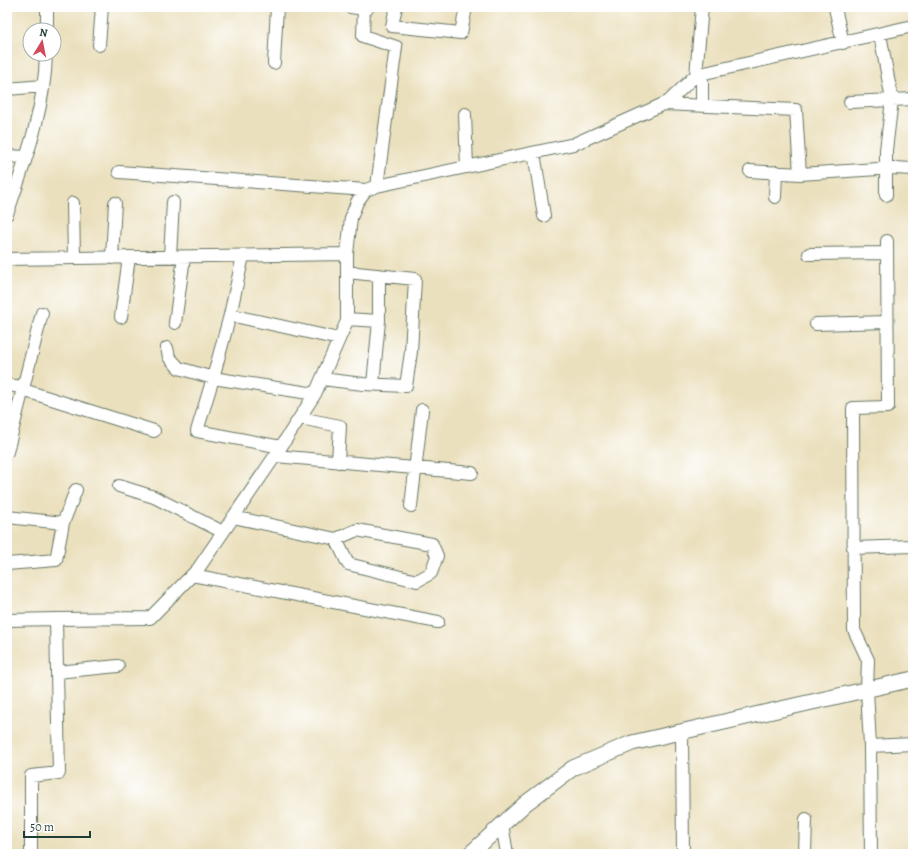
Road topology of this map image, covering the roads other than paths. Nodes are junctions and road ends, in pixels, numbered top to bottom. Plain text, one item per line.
1 (47, 7) edge
2 (102, 7) edge
3 (277, 7) edge
4 (350, 7) edge
5 (396, 7) edge
6 (466, 7) edge
7 (702, 7) edge
8 (366, 8) edge
9 (835, 8) dead end
10 (47, 22) edge
11 (913, 26) edge
12 (880, 34) junction
13 (843, 43) junction
14 (99, 45) dead end
15 (46, 62) edge
16 (274, 63) dead end
17 (699, 74) junction
18 (43, 86) junction
19 (7, 89) edge
20 (913, 99) edge
21 (892, 100) junction
22 (850, 102) dead end
23 (664, 104) junction
24 (702, 106) junction
25 (465, 114) dead end
26 (534, 153) junction
27 (7, 156) edge
28 (25, 157) junction
29 (467, 167) junction
30 (886, 168) junction
31 (913, 169) edge
32 (750, 171) dead end
33 (119, 172) dead end
34 (776, 172) junction
35 (800, 174) junction
36 (372, 188) junction
37 (886, 195) dead end
38 (775, 197) dead end
39 (173, 202) dead end
40 (72, 203) dead end
41 (115, 203) dead end
42 (7, 214) edge
43 (544, 216) dead end
44 (348, 254) junction
45 (809, 254) dead end
46 (243, 256) junction
47 (129, 257) junction
48 (170, 257) junction
49 (184, 257) junction
50 (74, 258) junction
51 (112, 258) junction
52 (7, 259) edge
53 (347, 272) junction
54 (379, 275) junction
55 (42, 313) dead end
56 (230, 315) junction
57 (122, 317) dead end
58 (348, 319) junction
59 (379, 321) junction
60 (887, 322) junction
61 (175, 323) dead end
62 (816, 324) dead end
63 (340, 339) junction
64 (167, 348) dead end
65 (214, 378) junction
66 (322, 380) junction
67 (373, 384) junction
68 (7, 385) edge
69 (23, 389) junction
70 (315, 394) junction
71 (422, 410) dead end
72 (300, 418) junction
73 (154, 431) dead end
74 (278, 451) junction
75 (7, 452) edge
76 (338, 462) junction
77 (415, 468) junction
78 (472, 473) dead end
79 (119, 486) dead end
80 (76, 490) dead end
81 (411, 506) dead end
82 (7, 517) edge
83 (233, 517) junction
84 (63, 523) junction
85 (223, 532) junction
86 (336, 539) junction
87 (913, 546) edge
88 (853, 548) junction
89 (7, 564) edge
90 (192, 575) junction
91 (56, 619) junction
92 (7, 620) edge
93 (438, 622) dead end
94 (118, 666) dead end
95 (57, 672) junction
96 (913, 679) edge
97 (867, 690) junction
98 (682, 732) junction
99 (913, 744) edge
100 (870, 746) junction
101 (806, 819) dead end
102 (502, 824) junction
103 (31, 854) edge
104 (470, 854) edge
105 (507, 854) edge
106 (683, 854) edge
107 (805, 854) edge
108 (870, 854) edge

1 - 10 street
2 - 14 street
3 - 16 street
4 - 8 street
5 - 6 street
7 - 17 street
8 - 36 street
9 - 13 street
11 - 12 street
12 - 13 street
12 - 21 street
13 - 17 street
15 - 18 street
17 - 23 street
17 - 24 street
18 - 19 street
18 - 28 street
20 - 21 street
21 - 22 street
21 - 30 street
23 - 24 street
23 - 26 street
24 - 35 street
25 - 29 street
26 - 29 street
26 - 43 street
27 - 28 street
28 - 42 street
29 - 36 street
30 - 31 street
30 - 35 street
30 - 37 street
32 - 34 street
33 - 36 street
34 - 35 street
34 - 38 street
36 - 44 street
39 - 48 street
40 - 50 street
41 - 51 street
44 - 46 street
44 - 53 street
45 - 60 street
46 - 49 street
46 - 56 street
47 - 48 street
47 - 51 street
47 - 57 street
48 - 49 street
49 - 61 street
50 - 51 street
50 - 52 street
53 - 54 street
53 - 58 street
54 - 59 street
54 - 67 street
55 - 69 street
56 - 63 street
56 - 65 street
58 - 59 street
58 - 63 street
59 - 67 street
60 - 62 street
60 - 88 street
63 - 66 street
64 - 65 street
65 - 70 street
65 - 74 street
66 - 67 street
66 - 70 street
68 - 69 street
69 - 73 street
69 - 75 street
70 - 72 street
71 - 77 street
72 - 74 street
72 - 76 street
74 - 76 street
74 - 83 street
76 - 77 street
77 - 78 street
77 - 81 street
79 - 85 street
80 - 84 street
82 - 84 street
83 - 85 street
83 - 86 street
84 - 89 street
85 - 90 street
86 - 86 street
87 - 88 street
88 - 97 street
90 - 91 street
90 - 93 street
91 - 92 street
91 - 95 street
94 - 95 street
95 - 103 street
96 - 97 main road
97 - 98 main road
97 - 100 street
98 - 102 main road
98 - 106 street
99 - 100 street
100 - 108 street
101 - 107 street
102 - 104 main road
102 - 105 street

